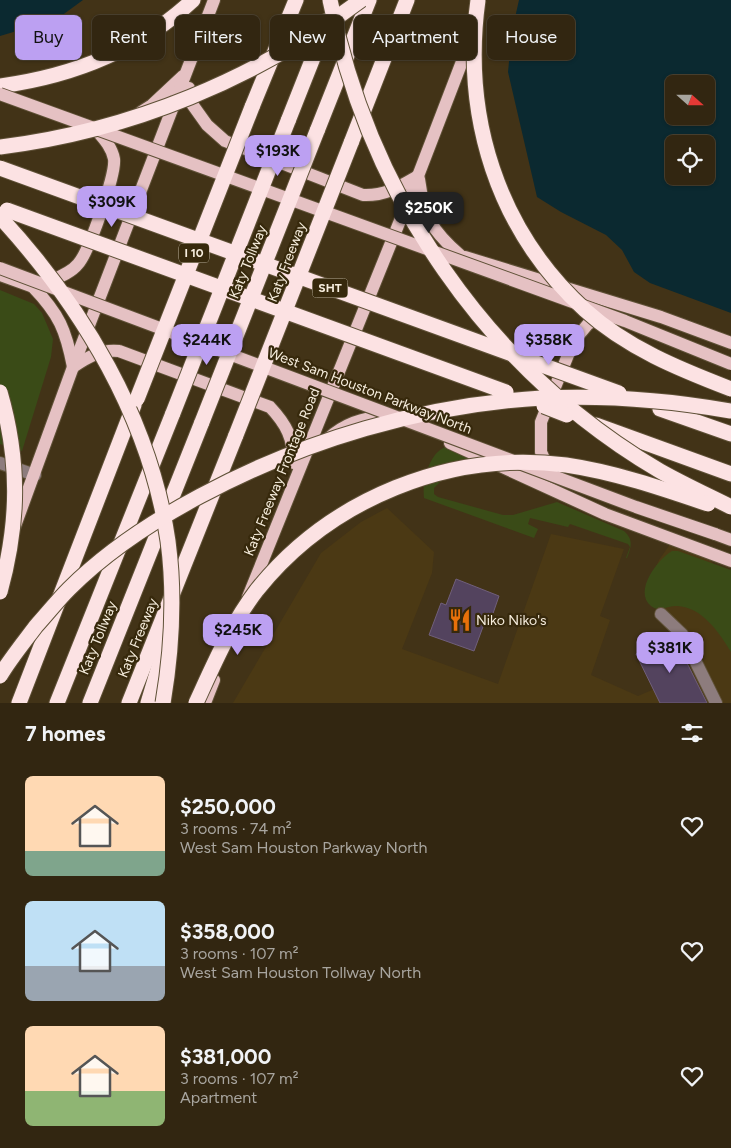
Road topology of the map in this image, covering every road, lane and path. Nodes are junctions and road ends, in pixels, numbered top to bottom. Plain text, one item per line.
1 (193, 0) edge
2 (214, 0) edge
3 (296, 0) edge
4 (330, 0) edge
5 (336, 0) edge
6 (362, 0) edge
7 (369, 0) edge
8 (407, 0) edge
9 (478, 0) edge
10 (485, 0) edge
11 (186, 73) junction
12 (0, 86) edge
13 (0, 93) edge
14 (98, 132) junction
15 (0, 147) edge
16 (154, 156) junction
17 (0, 168) edge
18 (418, 176) junction
19 (0, 208) edge
20 (0, 218) edge
21 (392, 240) junction
22 (460, 256) junction
23 (0, 268) edge
24 (0, 275) edge
25 (33, 287) junction
26 (95, 310) junction
27 (661, 317) junction
28 (731, 343) edge
29 (731, 364) edge
30 (73, 367) junction
31 (731, 389) edge
32 (0, 392) edge
33 (329, 396) junction
34 (731, 411) edge
35 (383, 417) junction
36 (731, 434) edge
37 (0, 463) edge
38 (731, 474) edge
39 (35, 475) junction
40 (292, 488) junction
41 (565, 497) junction
42 (731, 507) edge
43 (731, 511) edge
44 (204, 518) junction
45 (731, 540) edge
46 (731, 561) edge
47 (0, 566) edge
48 (0, 592) edge
49 (661, 614) dead end
50 (0, 676) edge
51 (28, 681) junction
52 (15, 703) edge
53 (19, 703) edge
54 (57, 703) edge
55 (90, 703) edge
56 (129, 703) edge
57 (148, 703) edge
58 (163, 703) edge
59 (196, 703) edge
60 (205, 703) edge
61 (716, 703) edge

1 - 12 highway
2 - 11 main road
3 - 51 highway, I 10, bridge
4 - 42 highway, bridge
5 - 54 highway, Katy Tollway, bridge
6 - 15 highway, bridge
7 - 55 highway, Katy Tollway, bridge
8 - 44 highway, Katy Freeway, bridge
9 - 31 highway, bridge
10 - 18 main road, Katy Freeway Frontage Road
11 - 14 main road
11 - 16 main road
11 - 18 main road
13 - 14 main road
13 - 29 main road, bridge
14 - 16 main road
14 - 25 main road
16 - 21 main road
16 - 26 main road
17 - 36 highway, SHT, bridge
18 - 21 main road, Katy Freeway Frontage Road
18 - 22 main road
19 - 38 highway, bridge
20 - 58 highway, bridge
21 - 22 main road
21 - 33 main road, Katy Freeway Frontage Road
22 - 27 main road
23 - 45 main road, West Sam Houston Parkway North, bridge
24 - 25 main road
25 - 26 main road
25 - 30 main road
26 - 30 main road
26 - 33 main road
27 - 28 main road
27 - 41 main road
30 - 39 main road
30 - 40 main road
32 - 48 highway, bridge
33 - 35 main road
33 - 40 main road, Katy Freeway Frontage Road
34 - 50 highway, bridge
35 - 40 main road
35 - 41 main road
37 - 39 lane
39 - 47 main road
40 - 60 main road, Katy Freeway Frontage Road
41 - 46 main road
43 - 59 highway, bridge
44 - 56 highway, Katy Freeway
44 - 57 highway
49 - 61 lane
51 - 52 highway
51 - 53 highway, I 10

